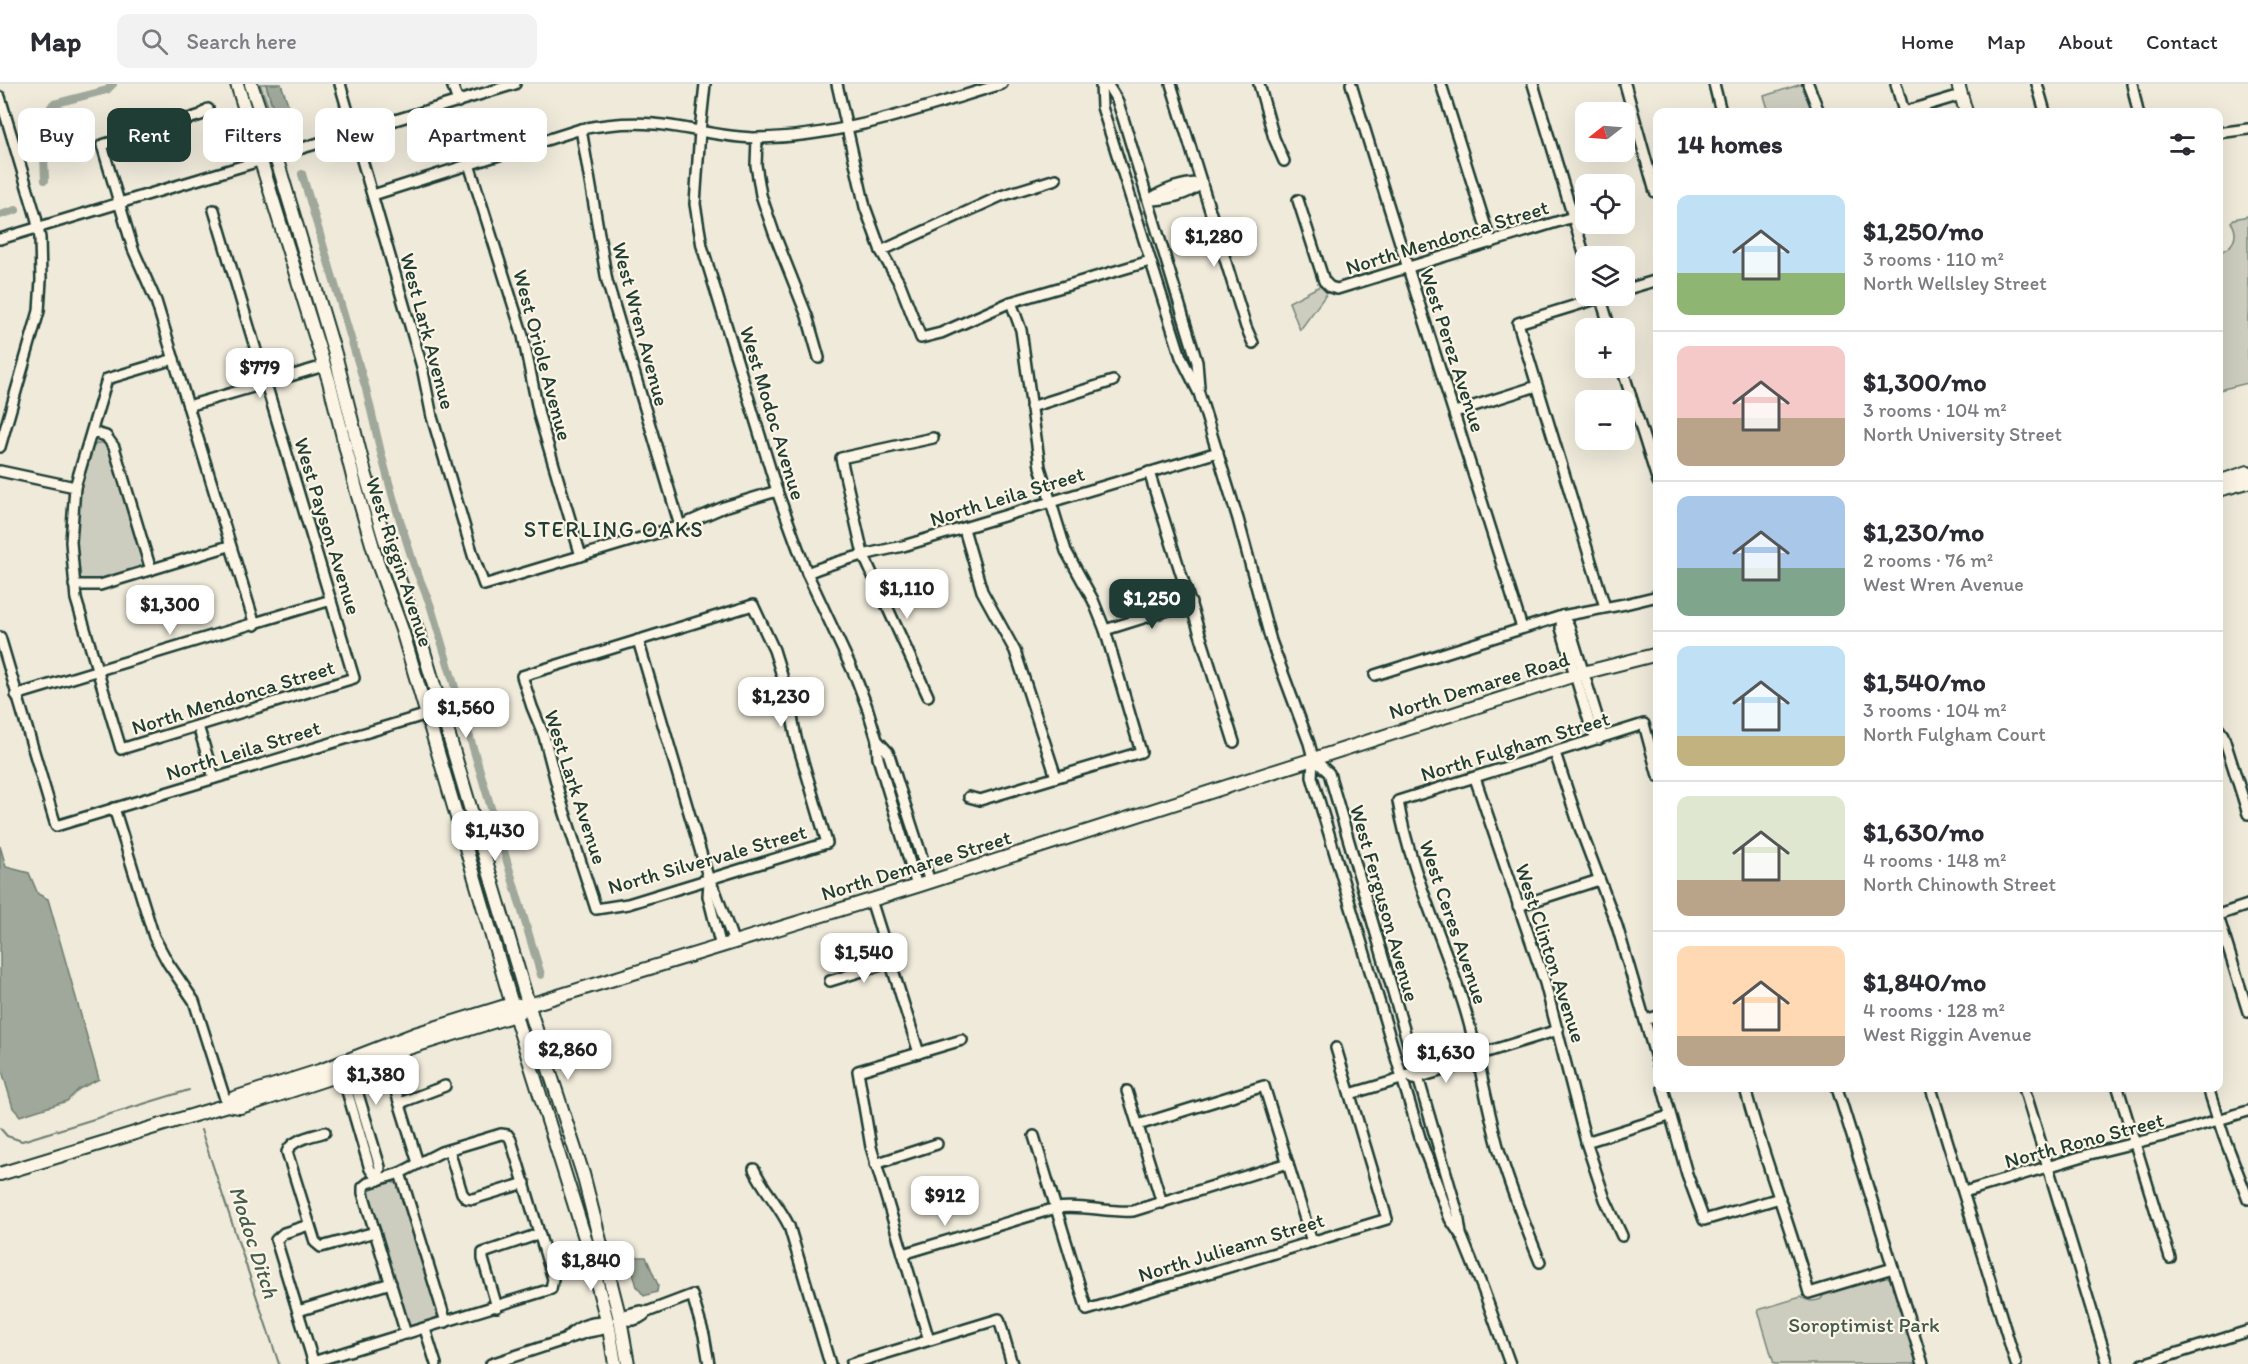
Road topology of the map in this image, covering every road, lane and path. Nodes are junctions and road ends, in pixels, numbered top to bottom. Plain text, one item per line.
1 (237, 84) edge
2 (251, 84) edge
3 (340, 84) edge
4 (452, 84) edge
5 (515, 84) edge
6 (705, 84) edge
7 (837, 84) edge
8 (1002, 84) edge
9 (1101, 84) edge
10 (1107, 84) edge
11 (1171, 84) edge
12 (1259, 84) edge
13 (1351, 84) edge
14 (1441, 84) edge
15 (1533, 84) edge
16 (1625, 84) edge
17 (1714, 84) edge
18 (1808, 84) edge
19 (1896, 84) edge
20 (2037, 84) edge
21 (2132, 84) edge
22 (1959, 89) edge
23 (0, 97) edge
24 (458, 102) junction
25 (245, 108) edge
26 (259, 108) edge
27 (347, 108) edge
28 (1719, 108) edge
29 (1817, 108) edge
30 (1903, 108) edge
31 (1914, 108) edge
32 (1965, 108) edge
33 (2044, 108) edge
34 (2137, 108) edge
35 (203, 114) edge
36 (395, 120) edge
37 (581, 129) junction
38 (847, 129) junction
39 (2248, 129) edge
40 (699, 131) junction
41 (2223, 132) edge
42 (757, 138) junction
43 (251, 162) edge
44 (262, 162) edge
45 (277, 162) edge
46 (363, 162) edge
47 (1284, 162) dead end
48 (469, 164) junction
49 (1056, 179) dead end
50 (1653, 181) edge
51 (1202, 183) junction
52 (373, 195) junction
53 (1149, 200) junction
54 (1298, 200) dead end
55 (120, 202) junction
56 (214, 210) dead end
57 (1573, 217) junction
58 (38, 227) junction
59 (0, 239) edge
60 (1491, 243) junction
61 (1582, 246) edge
62 (881, 251) junction
63 (1150, 261) junction
64 (1407, 267) junction
65 (1653, 281) edge
66 (1635, 287) edge
67 (1011, 302) junction
68 (1575, 305) edge
69 (1253, 343) dead end
70 (819, 358) dead end
71 (174, 359) junction
72 (324, 366) junction
73 (1625, 378) edge
74 (1113, 381) dead end
75 (267, 383) junction
76 (1537, 386) junction
77 (1199, 393) junction
78 (188, 406) junction
79 (1031, 407) junction
80 (1455, 412) junction
81 (92, 432) junction
82 (933, 438) dead end
83 (0, 447) edge
84 (1218, 452) junction
85 (361, 454) junction
86 (2248, 465) edge
87 (1653, 466) edge
88 (0, 471) edge
89 (1149, 472) junction
90 (2223, 472) edge
91 (2248, 472) edge
92 (2223, 480) edge
93 (2248, 482) edge
94 (75, 487) junction
95 (2223, 489) edge
96 (777, 491) junction
97 (1050, 502) junction
98 (680, 526) junction
99 (964, 529) junction
100 (229, 546) junction
101 (863, 554) junction
102 (580, 556) junction
103 (151, 570) junction
104 (807, 573) junction
105 (74, 585) junction
106 (1653, 597) edge
107 (331, 600) junction
108 (1191, 603) junction
109 (1605, 607) junction
110 (1562, 616) junction
111 (255, 625) junction
112 (1522, 628) junction
113 (1105, 630) junction
114 (0, 637) edge
115 (638, 640) junction
116 (1653, 655) edge
117 (97, 672) junction
118 (1579, 674) junction
119 (1375, 675) dead end
120 (354, 678) joint
121 (16, 695) junction
122 (927, 696) dead end
123 (441, 710) junction
124 (428, 714) junction
125 (198, 726) junction
126 (2223, 735) edge
127 (1599, 739) junction
128 (877, 740) junction
129 (1234, 742) dead end
130 (1555, 753) junction
131 (1653, 757) edge
132 (1313, 758) junction
133 (1056, 777) junction
134 (214, 778) junction
135 (1475, 778) junction
136 (969, 797) dead end
137 (1398, 801) joint
138 (114, 808) junction
139 (2248, 814) edge
140 (468, 859) junction
141 (709, 880) junction
142 (1599, 880) junction
143 (930, 882) junction
144 (917, 886) junction
145 (871, 900) junction
146 (2248, 905) edge
147 (1518, 906) junction
148 (596, 909) joint
149 (502, 913) junction
150 (2223, 913) edge
151 (2223, 931) edge
152 (734, 943) junction
153 (721, 947) junction
154 (891, 962) junction
155 (830, 981) dead end
156 (529, 1005) junction
157 (514, 1010) junction
158 (2248, 1012) edge
159 (1653, 1018) edge
160 (1645, 1020) junction
161 (1558, 1030) junction
162 (962, 1040) dead end
163 (1335, 1048) dead end
164 (1653, 1048) edge
165 (919, 1053) junction
166 (1477, 1055) junction
167 (345, 1069) junction
168 (1416, 1074) junction
169 (392, 1079) dead end
170 (1401, 1079) junction
171 (445, 1086) dead end
172 (1127, 1091) dead end
173 (1664, 1092) edge
174 (1746, 1092) edge
175 (1838, 1092) edge
176 (1932, 1092) edge
177 (2025, 1092) edge
178 (2119, 1092) edge
179 (2209, 1092) edge
180 (1350, 1094) junction
181 (400, 1103) junction
182 (227, 1105) junction
183 (2248, 1111) edge
184 (1669, 1116) junction
185 (2218, 1120) junction
186 (1138, 1125) junction
187 (325, 1132) dead end
188 (1034, 1136) dead end
189 (1586, 1142) junction
190 (2135, 1143) junction
191 (937, 1144) dead end
192 (449, 1150) junction
193 (418, 1163) junction
194 (1287, 1163) junction
195 (875, 1164) junction
196 (2049, 1166) junction
197 (754, 1169) dead end
198 (400, 1173) junction
199 (0, 1174) edge
200 (378, 1180) junction
201 (525, 1183) junction
202 (1964, 1192) junction
203 (1780, 1198) junction
204 (2248, 1199) edge
205 (1162, 1203) junction
206 (1056, 1208) junction
207 (309, 1225) junction
208 (375, 1232) junction
209 (539, 1234) junction
210 (1622, 1236) dead end
211 (1462, 1237) junction
212 (585, 1238) junction
213 (1312, 1242) junction
214 (903, 1254) junction
215 (2170, 1258) dead end
216 (1540, 1262) dead end
217 (1893, 1268) junction
218 (390, 1283) junction
219 (497, 1306) junction
220 (298, 1311) junction
221 (620, 1317) junction
222 (446, 1322) junction
223 (608, 1325) junction
224 (425, 1329) junction
225 (2248, 1331) edge
226 (406, 1334) junction
227 (929, 1340) junction
228 (314, 1363) edge
229 (498, 1363) edge
230 (436, 1364) edge
231 (615, 1364) edge
232 (621, 1364) edge
233 (628, 1364) edge
234 (709, 1364) edge
235 (830, 1364) edge
236 (851, 1364) edge
237 (1012, 1364) edge
238 (1510, 1364) edge
239 (1923, 1364) edge
240 (2016, 1364) edge
241 (2108, 1364) edge
242 (2143, 1364) edge

1 - 25 main road, West Riggin Avenue
2 - 26 main road, West Riggin Avenue
3 - 27 street, West Lark Avenue
4 - 24 street
5 - 24 street
6 - 40 street, West Modoc Avenue
7 - 38 street
8 - 38 street
9 - 63 street, West Ferguson Avenue
10 - 53 street, West Ferguson Avenue
11 - 51 street
12 - 47 street
13 - 64 street, West Perez Avenue
14 - 60 street
15 - 57 street
16 - 50 street
17 - 28 street
18 - 29 street
19 - 30 street
20 - 33 street
21 - 34 street
22 - 31 street
22 - 32 main road
23 - 58 street
24 - 36 street
35 - 55 street
37 - 40 street
37 - 48 street
37 - 98 street, West Wren Avenue
38 - 42 street
38 - 62 street
39 - 41 street
40 - 42 street
40 - 96 street, West Modoc Avenue
42 - 70 street
43 - 55 street
44 - 72 main road, West Riggin Avenue
45 - 85 main road, West Riggin Avenue
46 - 52 street, West Lark Avenue
48 - 52 street
48 - 102 street, West Oriole Avenue
49 - 62 street
51 - 53 street
51 - 69 street
52 - 102 street, West Lark Avenue
53 - 77 street, West Ferguson Avenue
54 - 64 street, North Mendonca Street
55 - 58 street
55 - 71 street
56 - 75 street, West Payson Avenue
57 - 60 street, North Mendonca Street
57 - 61 street
58 - 59 street
58 - 83 street
60 - 64 street, North Mendonca Street
62 - 67 street
63 - 67 street
63 - 77 street, West Ferguson Avenue
64 - 80 street, West Perez Avenue
65 - 66 street
67 - 79 street
68 - 76 street
71 - 78 street
71 - 81 street
72 - 75 street
72 - 85 main road
72 - 124 main road, West Riggin Avenue
73 - 87 street
74 - 79 street
75 - 78 street
75 - 107 street, West Payson Avenue
76 - 80 street
76 - 109 street
77 - 84 street, West Ferguson Avenue
78 - 100 street
79 - 97 street
80 - 112 street, West Perez Avenue
81 - 94 street
81 - 103 street
82 - 101 street
84 - 89 street, North Leila Street
84 - 132 street, West Ferguson Avenue
85 - 123 main road, West Riggin Avenue
86 - 90 main road
88 - 94 street
89 - 97 street, North Leila Street
89 - 108 street
91 - 92 main road
93 - 95 main road
94 - 105 street
96 - 98 street
96 - 104 street, West Modoc Avenue
97 - 99 street, North Leila Street
97 - 113 street
98 - 102 street
99 - 101 street, North Leila Street
99 - 133 street
100 - 103 street
100 - 111 street
101 - 104 street, North Leila Street
101 - 122 street
103 - 105 street
104 - 128 street, West Modoc Avenue
105 - 117 street
106 - 109 street
107 - 111 street
107 - 120 street, West Payson Avenue
108 - 113 street
108 - 129 street
109 - 110 street
110 - 112 street
110 - 118 street
111 - 117 street
112 - 119 street
113 - 133 street
114 - 121 street
115 - 141 street
115 - 141 street, North Silvervale Street
115 - 148 street, West Lark Avenue
116 - 118 main road, North Demaree Road
117 - 121 street
117 - 125 street, North Mendonca Street
118 - 127 street
118 - 132 main road, North Demaree Road
120 - 125 street, North Mendonca Street
121 - 138 street, North Leila Street
123 - 124 street, North Leila Street
123 - 149 main road, West Riggin Avenue
124 - 134 street, North Leila Street
124 - 140 main road, West Riggin Avenue
125 - 134 street
126 - 139 street
127 - 130 street, North Fulgham Street
127 - 131 street, North Fulgham Street
128 - 143 street, West Modoc Avenue
128 - 144 street, West Modoc Avenue
130 - 135 street, North Fulgham Street
130 - 142 street
132 - 143 main road, North Demaree Street
132 - 168 street, West Ferguson Avenue
132 - 170 street, West Ferguson Avenue
133 - 136 street
134 - 138 street, North Leila Street
135 - 137 street, North Fulgham Street
135 - 147 street, West Clinton Avenue
137 - 166 street, West Ceres Avenue
138 - 182 street
140 - 149 main road
140 - 157 main road, West Riggin Avenue
141 - 148 street, North Silvervale Street
141 - 152 street
141 - 153 street
142 - 147 street
142 - 160 street
143 - 144 main road, North Demaree Street
144 - 145 main road, North Demaree Street
145 - 152 main road, North Demaree Street
145 - 154 street
146 - 150 street
147 - 161 street, West Clinton Avenue
149 - 156 main road, West Riggin Avenue
151 - 158 street
152 - 153 main road, North Demaree Street
153 - 156 main road, North Demaree Street
154 - 155 street
154 - 165 street
156 - 157 main road, North Demaree Street
156 - 221 main road, West Riggin Avenue
157 - 167 main road, North Demaree Street
157 - 167 main road, North Demaree Street
157 - 212 main road, West Riggin Avenue
159 - 160 street
160 - 164 street
161 - 166 street
161 - 189 street, West Clinton Avenue
162 - 165 street
163 - 180 street
165 - 195 street
166 - 168 street
166 - 216 street, West Ceres Avenue
167 - 182 main road, North Demaree Street
167 - 182 main road, North Demaree Street
167 - 200 street
168 - 170 street
168 - 211 street, West Ferguson Avenue
169 - 181 street
170 - 180 street
170 - 211 street, West Ferguson Avenue
171 - 181 street
172 - 186 street
173 - 184 street
174 - 203 street
175 - 217 street
176 - 202 street
177 - 196 street
178 - 190 street
179 - 185 street
180 - 213 street, North Julieann Street
181 - 193 street
182 - 199 main road, North Demaree Street
183 - 185 street, North Rono Street
184 - 189 street
184 - 203 street
185 - 190 street, North Rono Street
185 - 204 street
186 - 194 street
186 - 205 street
187 - 207 street
188 - 206 street
189 - 210 street, West Clinton Avenue
190 - 196 street, North Rono Street
190 - 215 street
191 - 195 street
192 - 193 street
192 - 201 street
192 - 201 street
193 - 198 street
194 - 205 street
194 - 213 street
195 - 214 street
196 - 202 street, North Rono Street
196 - 241 street
197 - 235 street
198 - 200 street
198 - 222 street
200 - 208 street
201 - 209 street
202 - 240 street
203 - 217 street
205 - 206 street
206 - 213 street, North Julieann Street
206 - 214 street
207 - 208 street
207 - 220 street
208 - 218 street
209 - 219 street
209 - 219 street
211 - 238 street, West Ferguson Avenue
212 - 221 main road
212 - 223 main road, West Riggin Avenue
214 - 227 street
217 - 239 street
218 - 220 street
218 - 226 street
219 - 222 street
220 - 228 street
221 - 233 main road, West Riggin Avenue
221 - 234 street
222 - 224 street
223 - 229 street
223 - 231 main road, West Riggin Avenue
223 - 232 main road
224 - 226 street
224 - 230 street
225 - 242 street
226 - 228 street
227 - 236 street
227 - 237 street

